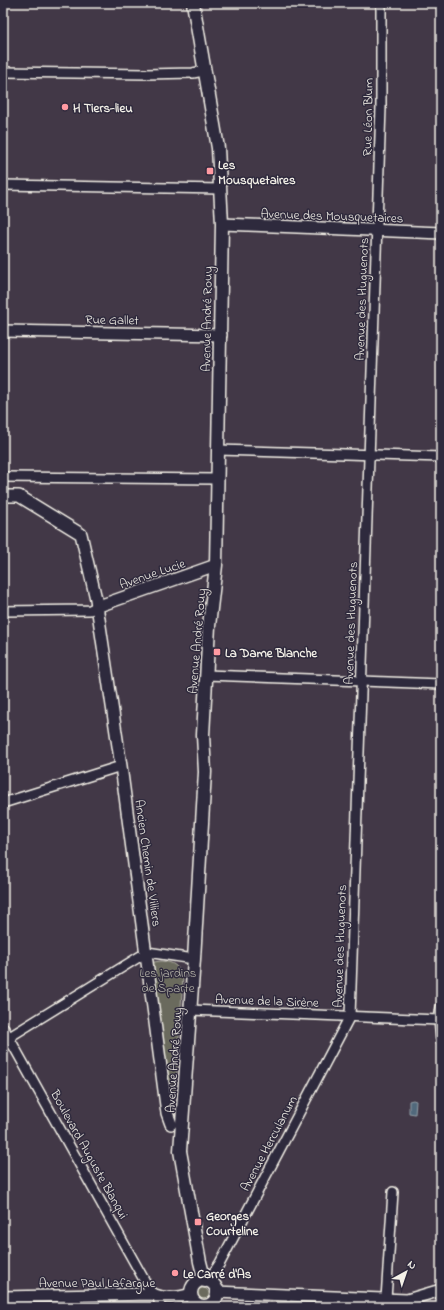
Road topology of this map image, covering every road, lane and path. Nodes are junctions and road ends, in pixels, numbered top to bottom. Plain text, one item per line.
1 (193, 3) edge
2 (381, 3) edge
3 (203, 71) junction
4 (3, 72) edge
5 (3, 185) edge
6 (221, 189) junction
7 (222, 224) junction
8 (377, 231) junction
9 (441, 233) edge
10 (3, 331) edge
11 (221, 335) junction
12 (218, 450) junction
13 (368, 454) junction
14 (441, 457) edge
15 (3, 476) edge
16 (217, 480) junction
17 (3, 496) edge
18 (216, 565) junction
19 (96, 607) junction
20 (3, 611) edge
21 (206, 675) junction
22 (362, 680) junction
23 (441, 684) edge
24 (121, 766) junction
25 (3, 803) edge
26 (148, 952) junction
27 (194, 960) junction
28 (441, 1007) edge
29 (190, 1010) junction
30 (350, 1016) junction
31 (439, 1020) junction
32 (3, 1026) edge
33 (6, 1039) edge
34 (441, 1041) edge
35 (171, 1124) dead end
36 (393, 1192) dead end
37 (206, 1281) junction
38 (441, 1290) edge
39 (216, 1292) junction
40 (191, 1294) junction
41 (3, 1297) edge
42 (157, 1299) edge
43 (386, 1299) junction
44 (406, 1303) edge
45 (207, 1306) edge

1 - 3 main road, Avenue André Rouy
2 - 8 street, Rue Léon Blum
3 - 4 street
3 - 6 main road, Avenue André Rouy
5 - 6 street
6 - 7 main road, Avenue André Rouy
7 - 8 street, Avenue des Mousquetaires
7 - 11 main road, Avenue André Rouy
8 - 9 street, Avenue des Mousquetaires
8 - 13 street, Avenue des Huguenots
10 - 11 street, Rue Gallet
11 - 12 main road, Avenue André Rouy
12 - 13 street
12 - 16 main road, Avenue André Rouy
13 - 14 street
13 - 22 street, Avenue des Huguenots
15 - 16 street
16 - 18 main road, Avenue André Rouy
17 - 19 street, Ancien Chemin de Villiers
18 - 19 street, Avenue Lucie
18 - 21 main road, Avenue André Rouy
19 - 20 street
19 - 24 street, Ancien Chemin de Villiers
21 - 22 street
21 - 27 main road, Avenue André Rouy
22 - 23 street
22 - 30 street, Avenue des Huguenots
24 - 25 street
24 - 26 street, Ancien Chemin de Villiers
26 - 27 street
26 - 33 street
26 - 35 street, Ancien Chemin de Villiers
27 - 29 main road, Avenue André Rouy
28 - 31 street
29 - 30 street, Avenue de la Sirène
29 - 37 main road, Avenue André Rouy
30 - 31 street, Avenue de la Sirène
30 - 37 street, Avenue Herculanum
31 - 34 street
32 - 33 street, Boulevard Auguste Blanqui
33 - 42 street, Boulevard Auguste Blanqui
36 - 43 street
37 - 39 main road
37 - 40 main road
38 - 44 street
39 - 43 street
39 - 45 main road
40 - 42 street, Avenue Paul Lafargue
40 - 45 main road
41 - 42 street, Avenue Paul Lafargue
43 - 44 street

